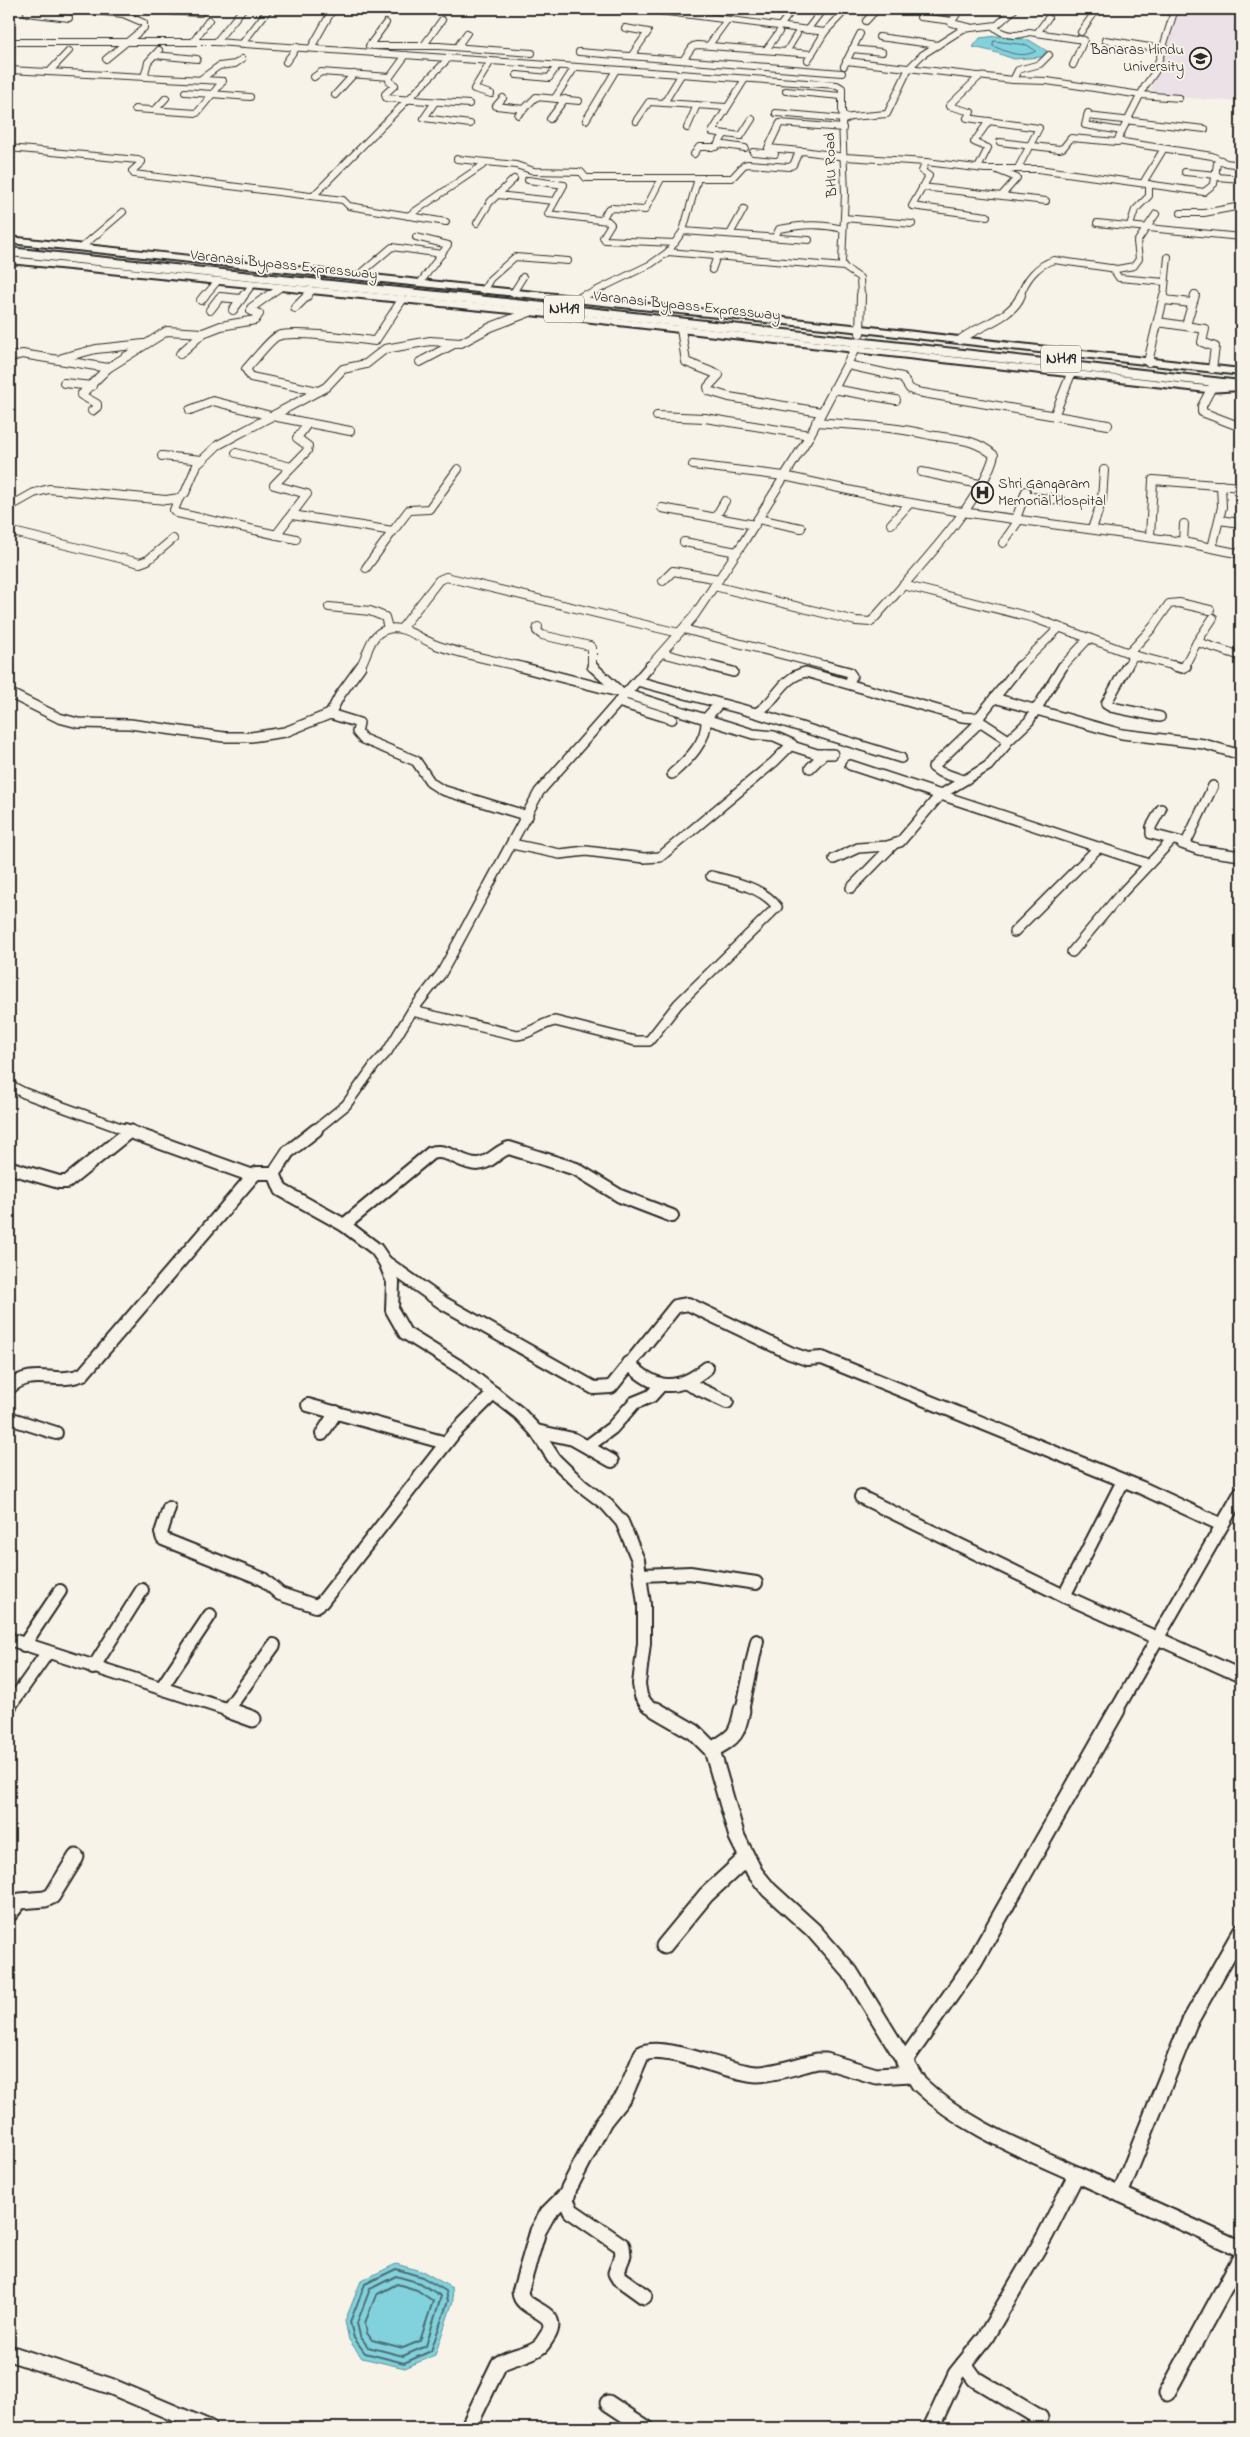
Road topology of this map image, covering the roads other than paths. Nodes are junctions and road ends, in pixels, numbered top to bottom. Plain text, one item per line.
1 (31, 9) edge
2 (51, 9) edge
3 (76, 9) edge
4 (126, 9) edge
5 (243, 9) edge
6 (270, 9) edge
7 (333, 9) edge
8 (644, 9) edge
9 (720, 9) edge
10 (744, 9) edge
11 (793, 9) edge
12 (823, 9) edge
13 (847, 9) edge
14 (871, 9) edge
15 (878, 9) edge
16 (922, 9) edge
17 (1015, 9) edge
18 (1097, 9) edge
19 (1144, 9) edge
20 (1175, 10) edge
21 (166, 11) dead end
22 (203, 11) edge
23 (767, 11) dead end
24 (684, 12) edge
25 (118, 14) junction
26 (42, 15) junction
27 (920, 17) dead end
28 (69, 18) dead end
29 (714, 18) junction
30 (1048, 18) dead end
31 (195, 19) dead end
32 (209, 20) dead end
33 (442, 20) dead end
34 (730, 20) junction
35 (866, 21) dead end
36 (952, 21) junction
37 (386, 23) dead end
38 (993, 26) junction
39 (971, 27) junction
40 (625, 28) dead end
41 (779, 29) junction
42 (807, 30) junction
43 (825, 32) junction
44 (1081, 32) dead end
45 (467, 33) dead end
46 (1037, 33) junction
47 (797, 34) dead end
48 (860, 34) dead end
49 (879, 37) dead end
50 (1105, 40) dead end
51 (9, 42) edge
52 (127, 42) junction
53 (164, 42) junction
54 (193, 42) junction
55 (216, 42) junction
56 (241, 45) junction
57 (709, 45) junction
58 (938, 45) junction
59 (369, 46) junction
60 (424, 46) junction
61 (297, 47) junction
62 (457, 47) junction
63 (730, 47) junction
64 (311, 48) junction
65 (321, 48) junction
66 (1163, 48) junction
67 (852, 49) junction
68 (766, 50) junction
69 (69, 51) dead end
70 (508, 51) junction
71 (532, 52) dead end
72 (725, 52) dead end
73 (784, 52) junction
74 (882, 52) dead end
75 (812, 54) junction
76 (155, 55) junction
77 (406, 55) junction
78 (632, 55) junction
79 (1049, 55) dead end
80 (448, 58) junction
81 (720, 58) dead end
82 (106, 59) dead end
83 (197, 59) dead end
84 (242, 59) dead end
85 (683, 60) junction
86 (491, 61) junction
87 (773, 61) dead end
88 (846, 61) junction
89 (286, 62) dead end
90 (500, 62) junction
91 (714, 63) junction
92 (1073, 64) dead end
93 (557, 66) junction
94 (573, 67) junction
95 (909, 68) junction
96 (801, 69) junction
97 (9, 70) edge
98 (616, 70) junction
99 (49, 72) junction
100 (842, 73) junction
101 (354, 74) junction
102 (517, 75) dead end
103 (681, 75) junction
104 (980, 76) junction
105 (144, 77) junction
106 (390, 77) junction
107 (314, 78) dead end
108 (201, 79) junction
109 (745, 79) junction
110 (1013, 80) junction
111 (840, 86) junction
112 (786, 91) dead end
113 (185, 92) dead end
114 (212, 94) junction
115 (491, 94) dead end
116 (335, 95) dead end
117 (1141, 95) junction
118 (841, 96) junction
119 (250, 97) dead end
120 (166, 98) dead end
121 (503, 98) dead end
122 (555, 98) junction
123 (1179, 98) dead end
124 (565, 99) junction
125 (409, 100) junction
126 (579, 101) dead end
127 (435, 102) junction
128 (664, 103) junction
129 (469, 104) dead end
130 (697, 105) junction
131 (726, 107) junction
132 (134, 109) dead end
133 (524, 109) junction
134 (154, 110) junction
135 (776, 113) dead end
136 (518, 115) dead end
137 (457, 116) dead end
138 (845, 118) junction
139 (550, 119) dead end
140 (752, 119) dead end
141 (586, 120) dead end
142 (1128, 120) junction
143 (636, 121) dead end
144 (989, 121) junction
145 (451, 122) junction
146 (470, 124) dead end
147 (687, 128) dead end
148 (843, 128) junction
149 (1205, 129) dead end
150 (1122, 131) junction
151 (724, 135) junction
152 (1000, 142) dead end
153 (1118, 142) junction
154 (718, 144) junction
155 (1030, 146) junction
156 (9, 148) edge
157 (744, 148) dead end
158 (1163, 150) junction
159 (753, 152) dead end
160 (694, 154) dead end
161 (799, 154) junction
162 (845, 157) junction
163 (457, 159) dead end
164 (1221, 160) junction
165 (926, 162) junction
166 (486, 163) junction
167 (1241, 165) edge
168 (978, 168) junction
169 (1018, 168) junction
170 (996, 169) junction
171 (1186, 172) dead end
172 (1217, 176) junction
173 (698, 178) junction
174 (514, 179) dead end
175 (661, 179) junction
176 (1241, 179) edge
177 (528, 180) dead end
178 (1146, 183) junction
179 (922, 187) junction
180 (498, 195) junction
181 (1002, 195) junction
182 (313, 196) junction
183 (554, 201) junction
184 (1046, 201) dead end
185 (1241, 206) edge
186 (744, 209) dead end
187 (123, 212) dead end
188 (1181, 213) dead end
189 (1156, 214) dead end
190 (408, 216) junction
191 (987, 216) dead end
192 (844, 218) junction
193 (602, 220) junction
194 (446, 222) dead end
195 (477, 223) dead end
196 (1097, 223) dead end
197 (912, 224) dead end
198 (1130, 225) junction
199 (1148, 227) junction
200 (843, 229) junction
201 (683, 231) junction
202 (730, 234) junction
203 (416, 237) dead end
204 (775, 237) junction
205 (1241, 237) edge
206 (9, 240) edge
207 (809, 240) dead end
208 (675, 243) junction
209 (9, 246) edge
210 (82, 248) junction
211 (9, 252) edge
212 (668, 252) junction
213 (442, 254) junction
214 (717, 256) junction
215 (1168, 257) dead end
216 (9, 260) edge
217 (568, 261) dead end
218 (844, 267) junction
219 (1112, 268) junction
220 (712, 270) dead end
221 (358, 276) junction
222 (523, 277) dead end
223 (217, 282) junction
224 (1165, 282) junction
225 (420, 283) junction
226 (252, 285) junction
227 (280, 288) junction
228 (484, 290) junction
229 (312, 291) junction
230 (514, 293) junction
231 (1195, 294) dead end
232 (578, 299) junction
233 (201, 300) dead end
234 (241, 300) junction
235 (402, 300) junction
236 (1164, 300) junction
237 (1192, 304) junction
238 (295, 308) dead end
239 (210, 310) dead end
240 (233, 310) dead end
241 (530, 312) junction
242 (1158, 322) junction
243 (1186, 325) junction
244 (681, 329) junction
245 (861, 331) junction
246 (203, 333) junction
247 (152, 340) junction
248 (960, 340) junction
249 (454, 344) junction
250 (856, 348) junction
251 (180, 354) dead end
252 (9, 358) edge
253 (58, 359) junction
254 (420, 362) dead end
255 (1148, 362) junction
256 (848, 365) junction
257 (108, 368) junction
258 (1212, 370) junction
259 (1241, 372) edge
260 (1071, 374) junction
261 (1241, 379) edge
262 (64, 382) dead end
263 (92, 386) junction
264 (1241, 386) edge
265 (833, 389) junction
266 (1211, 389) junction
267 (318, 391) junction
268 (896, 400) dead end
269 (190, 410) dead end
270 (92, 411) dead end
271 (821, 412) junction
272 (271, 416) junction
273 (657, 416) dead end
274 (1054, 416) junction
275 (816, 422) junction
276 (308, 424) junction
277 (1108, 425) dead end
278 (1241, 427) edge
279 (350, 431) dead end
280 (810, 435) junction
281 (236, 453) dead end
282 (162, 456) dead end
283 (202, 460) junction
284 (693, 464) dead end
285 (291, 467) junction
286 (458, 469) dead end
287 (1104, 470) dead end
288 (922, 472) dead end
289 (784, 476) junction
290 (979, 484) junction
291 (1222, 485) junction
292 (1241, 487) edge
293 (9, 498) edge
294 (179, 498) junction
295 (20, 500) junction
296 (725, 501) dead end
297 (1062, 501) dead end
298 (910, 503) junction
299 (9, 506) edge
300 (662, 508) dead end
301 (962, 512) junction
302 (292, 515) junction
303 (715, 518) junction
304 (1018, 519) junction
305 (1219, 520) junction
306 (756, 522) junction
307 (1241, 523) edge
308 (891, 524) dead end
309 (1184, 524) dead end
310 (800, 528) dead end
311 (1092, 529) junction
312 (9, 531) edge
313 (393, 531) junction
314 (276, 535) junction
315 (1150, 537) junction
316 (173, 539) dead end
317 (296, 539) dead end
318 (684, 542) dead end
319 (1183, 542) junction
320 (1003, 543) dead end
321 (1212, 548) junction
322 (737, 552) junction
323 (1241, 554) edge
324 (366, 568) dead end
325 (663, 581) dead end
326 (717, 582) junction
327 (903, 585) junction
328 (329, 607) dead end
329 (538, 627) dead end
330 (388, 628) junction
331 (1059, 628) junction
332 (401, 629) junction
333 (681, 631) junction
334 (1089, 638) junction
335 (1197, 642) junction
336 (662, 653) junction
337 (1131, 654) junction
338 (1241, 656) edge
339 (733, 672) dead end
340 (637, 681) junction
341 (849, 683) junction
342 (9, 693) edge
343 (621, 696) junction
344 (994, 698) junction
345 (719, 704) junction
346 (1036, 710) junction
347 (683, 712) junction
348 (756, 713) junction
349 (330, 714) junction
350 (1160, 717) dead end
351 (672, 718) junction
352 (706, 718) junction
353 (978, 720) junction
354 (678, 727) dead end
355 (1008, 742) junction
356 (792, 746) junction
357 (1241, 755) edge
358 (901, 758) dead end
359 (850, 765) dead end
360 (810, 768) dead end
361 (672, 774) dead end
362 (963, 780) junction
363 (1213, 786) dead end
364 (940, 795) junction
365 (1161, 809) dead end
366 (528, 816) junction
367 (1171, 841) junction
368 (512, 844) junction
369 (1182, 844) junction
370 (893, 845) junction
371 (1099, 847) junction
372 (1241, 856) edge
373 (834, 859) dead end
374 (1149, 864) junction
375 (712, 876) dead end
376 (851, 888) dead end
377 (1014, 932) dead end
378 (1072, 952) dead end
379 (412, 1011) junction
380 (9, 1085) edge
381 (130, 1131) junction
382 (11, 1168) dead end
383 (274, 1173) junction
384 (253, 1176) junction
385 (672, 1216) dead end
386 (344, 1225) junction
387 (386, 1262) junction
388 (628, 1363) junction
389 (707, 1368) dead end
390 (686, 1384) junction
391 (661, 1385) junction
392 (9, 1388) edge
393 (494, 1393) junction
394 (727, 1402) dead end
395 (308, 1405) dead end
396 (336, 1412) junction
397 (9, 1418) edge
398 (536, 1431) junction
399 (56, 1433) dead end
400 (322, 1434) dead end
401 (446, 1443) junction
402 (588, 1446) junction
403 (612, 1461) dead end
404 (1123, 1481) junction
405 (1241, 1492) edge
406 (861, 1497) dead end
407 (169, 1508) dead end
408 (1222, 1525) junction
409 (641, 1575) junction
410 (756, 1583) dead end
411 (142, 1590) dead end
412 (60, 1591) dead end
413 (1064, 1596) junction
414 (210, 1615) dead end
415 (9, 1639) edge
416 (1159, 1639) junction
417 (757, 1641) dead end
418 (24, 1645) junction
419 (274, 1645) dead end
420 (47, 1653) junction
421 (93, 1668) junction
422 (1241, 1676) edge
423 (162, 1687) junction
424 (9, 1707) edge
425 (228, 1709) junction
426 (253, 1718) dead end
427 (712, 1750) junction
428 (76, 1857) dead end
429 (746, 1858) junction
430 (9, 1914) edge
431 (1241, 1931) edge
432 (664, 1946) dead end
433 (907, 2068) junction
434 (1076, 2175) junction
435 (567, 2194) junction
436 (1120, 2194) junction
437 (1241, 2249) edge
438 (1241, 2257) edge
439 (644, 2296) dead end
440 (9, 2353) edge
441 (964, 2364) junction
442 (1167, 2393) dead end
443 (608, 2404) dead end
444 (1040, 2418) dead end
445 (209, 2428) edge
446 (468, 2428) edge
447 (646, 2428) edge
448 (931, 2428) edge

1 - 26 street
2 - 26 street
3 - 25 street
4 - 25 street
5 - 55 street
6 - 56 street
7 - 64 street
8 - 24 street
9 - 29 street
10 - 23 street
10 - 34 street
11 - 41 street
12 - 42 street
13 - 43 street
14 - 15 street
15 - 35 street
16 - 36 street
17 - 38 street
18 - 44 street
19 - 20 street
20 - 66 street
21 - 22 street
22 - 31 street
24 - 29 street
25 - 52 street
26 - 28 street
27 - 36 street
29 - 34 street
30 - 46 street
32 - 54 street
33 - 60 street
34 - 41 street
34 - 57 street
36 - 39 street
37 - 59 street
38 - 39 street, BHU Road
38 - 46 street
39 - 58 street, BHU Road
40 - 78 street
41 - 42 street
41 - 68 street
42 - 43 street
43 - 75 street
45 - 62 street
46 - 92 street
47 - 73 street
48 - 67 street
49 - 58 street
50 - 66 street
51 - 52 street
52 - 53 street
52 - 82 street
53 - 54 street
53 - 76 street
54 - 55 street
55 - 56 street
56 - 61 street
57 - 63 street
57 - 85 street
58 - 95 street, BHU Road
59 - 60 street
59 - 65 street
60 - 62 street
61 - 64 street
61 - 89 street
62 - 70 street
63 - 68 street
63 - 72 street
64 - 65 street
65 - 77 street
66 - 117 street
67 - 74 street
67 - 88 street
68 - 73 street
69 - 99 street
70 - 71 street
70 - 90 street
73 - 75 street
73 - 87 street
75 - 96 street
76 - 83 street
76 - 105 street
77 - 80 street
77 - 106 street
78 - 85 street
78 - 94 street
79 - 110 street
80 - 86 street
80 - 125 street
81 - 91 street
84 - 108 street
85 - 91 street
86 - 90 street
86 - 115 street
88 - 95 street
88 - 100 street
90 - 93 street
91 - 96 street
93 - 94 street
93 - 102 street
94 - 98 street
94 - 122 street
95 - 104 street
95 - 138 street, BHU Road
96 - 100 street
97 - 99 street
98 - 103 street
98 - 141 street
99 - 105 street
100 - 111 street
101 - 106 street
101 - 107 street
101 - 116 street
103 - 109 street
103 - 128 street
104 - 110 street
104 - 144 street
105 - 108 street
106 - 125 street
108 - 114 street
109 - 111 street
109 - 131 street
110 - 117 street
111 - 118 street
112 - 118 street
113 - 114 street
114 - 119 street
114 - 134 street
117 - 123 street
117 - 142 street
118 - 138 street
120 - 134 street
121 - 133 street
122 - 124 street
122 - 133 street
124 - 126 street
124 - 139 street
125 - 127 street
125 - 182 street
127 - 129 street
127 - 145 street
128 - 130 street
128 - 143 street
130 - 131 street
130 - 147 street
131 - 151 street
132 - 134 street
133 - 136 street
135 - 138 street
137 - 145 street
138 - 148 street, BHU Road
140 - 151 street
142 - 149 street
142 - 150 street
142 - 150 street
144 - 155 street
144 - 168 street
145 - 146 street
148 - 161 street
148 - 162 street, BHU Road
150 - 153 street
151 - 154 street
152 - 155 street
153 - 155 street
153 - 158 street
154 - 157 street
154 - 160 street
155 - 169 street
156 - 182 street
158 - 164 street
158 - 178 street
159 - 161 street
161 - 162 street
161 - 173 street
162 - 165 street
162 - 192 street, BHU Road
163 - 166 street
164 - 167 street
164 - 172 street
165 - 168 street
165 - 179 street
166 - 175 street
166 - 190 street
168 - 170 street
169 - 170 street
169 - 178 street
170 - 181 street
171 - 172 street
172 - 176 street
172 - 178 street
173 - 175 street
173 - 201 street
174 - 180 street
175 - 193 street
177 - 183 street
178 - 198 street
179 - 181 street
179 - 191 street
180 - 183 street
180 - 195 street
181 - 184 street
182 - 190 street
183 - 193 street
185 - 188 street
186 - 202 street
187 - 210 street
189 - 199 street
190 - 194 street
192 - 197 street
192 - 200 street, BHU Road
193 - 208 street
196 - 198 street
198 - 199 street
199 - 205 street
199 - 219 street
200 - 204 street
200 - 218 street, BHU Road
201 - 202 street
201 - 208 street
202 - 204 street
203 - 213 street
204 - 207 street
206 - 210 street
208 - 212 street
209 - 261 highway, Varanasi Bypass Expressway / NH19
210 - 221 street
211 - 264 highway, Varanasi Bypass Expressway / NH19
212 - 214 street
212 - 232 street
213 - 221 street
213 - 225 street
214 - 218 street
214 - 220 street
215 - 224 street
216 - 223 street
217 - 228 street
218 - 245 street
219 - 224 street
219 - 248 street
221 - 225 street
222 - 230 street
223 - 226 street
223 - 233 street
224 - 236 street
225 - 228 street
226 - 227 street
226 - 234 street
227 - 229 street
227 - 246 street
228 - 230 street
229 - 235 street
229 - 238 street
230 - 232 street
231 - 237 street
232 - 245 street
234 - 239 street
234 - 240 street
235 - 241 street
235 - 267 street
236 - 237 street
236 - 242 street
237 - 243 street
241 - 244 street
241 - 249 street
242 - 243 street
242 - 255 street
243 - 258 street
244 - 250 street
244 - 271 street
245 - 248 street
246 - 247 street
246 - 251 street
247 - 253 street
247 - 257 street
248 - 255 street
249 - 254 street
249 - 267 street
250 - 256 street
250 - 260 street
252 - 253 street
253 - 257 street
255 - 258 street
256 - 265 street
256 - 274 street
257 - 263 street
258 - 259 street
260 - 266 street
260 - 274 street
262 - 263 street
263 - 270 street
264 - 266 street
265 - 268 street
265 - 271 street
266 - 278 street
267 - 272 street
269 - 272 street
271 - 275 street
272 - 276 street
272 - 283 street
273 - 280 street
274 - 277 street
275 - 280 street
275 - 290 street
276 - 279 street
276 - 285 street
280 - 289 street
281 - 285 street
282 - 283 street
283 - 294 street
284 - 289 street
285 - 302 street
286 - 313 street
287 - 311 street
288 - 290 street
289 - 298 street
289 - 306 street
290 - 301 street
291 - 292 street
291 - 305 street
291 - 315 street
293 - 295 street
294 - 295 street
294 - 314 street
295 - 299 street
296 - 303 street
297 - 304 street
298 - 301 street
298 - 308 street
300 - 303 street
301 - 304 street
301 - 327 street
302 - 313 street
302 - 314 street
303 - 306 street
304 - 311 street
304 - 320 street
305 - 307 street
305 - 321 street
306 - 310 street
306 - 322 street
309 - 319 street
311 - 315 street
312 - 316 street
313 - 324 street
314 - 317 street
315 - 319 street
318 - 322 street
319 - 321 street
321 - 323 street
322 - 326 street
325 - 326 street
326 - 327 street
326 - 333 street
327 - 331 street
328 - 330 street
329 - 343 street
330 - 332 street
330 - 349 street
331 - 334 street
331 - 344 street
332 - 333 street
332 - 343 street
333 - 336 street
333 - 341 street
334 - 337 street
334 - 346 street
335 - 337 street
335 - 337 street
335 - 338 street
336 - 339 street
336 - 340 street
337 - 350 street
340 - 343 street
340 - 345 street
341 - 348 street
341 - 353 street
342 - 349 street
343 - 347 street
343 - 351 street
343 - 366 street
344 - 346 street
344 - 353 street
345 - 348 street
345 - 352 street
346 - 355 street
346 - 357 street
347 - 351 street
347 - 352 street
348 - 358 street
349 - 366 street
351 - 354 street
352 - 356 street
352 - 361 street
353 - 355 street
353 - 362 street
355 - 362 street
356 - 360 street
356 - 368 street
359 - 364 street
362 - 364 street
363 - 369 street
364 - 370 street
364 - 371 street
365 - 367 street
366 - 368 street
367 - 369 street
367 - 374 street
368 - 379 street
369 - 372 street
370 - 373 street
370 - 376 street
371 - 374 street
371 - 377 street
374 - 378 street
375 - 379 street
379 - 383 street
380 - 381 street
381 - 382 street
381 - 384 street
383 - 384 street
383 - 386 street
384 - 392 street
385 - 386 street
386 - 387 street
387 - 388 street
387 - 393 street
388 - 391 street
388 - 404 street
389 - 390 street
390 - 391 street
390 - 394 street
391 - 402 street
393 - 398 street
393 - 401 street
395 - 396 street
396 - 400 street
396 - 401 street
397 - 399 street
398 - 402 street
398 - 409 street
401 - 407 street
402 - 403 street
404 - 408 street
404 - 413 street
405 - 408 street
406 - 413 street
408 - 416 street
409 - 410 street
409 - 427 street
411 - 421 street
412 - 418 street
413 - 416 street
414 - 423 street
415 - 418 street
416 - 422 street
416 - 433 street
417 - 427 street
418 - 420 street
419 - 425 street
420 - 421 street
420 - 424 street
421 - 423 street
423 - 425 street
425 - 426 street
427 - 429 street
428 - 430 street
429 - 432 street
429 - 433 street
431 - 436 street
433 - 434 street
433 - 435 street
434 - 436 street
434 - 441 street
435 - 439 street
435 - 446 street
436 - 437 street
438 - 442 street
440 - 445 street
441 - 444 street
441 - 448 street
443 - 447 street

